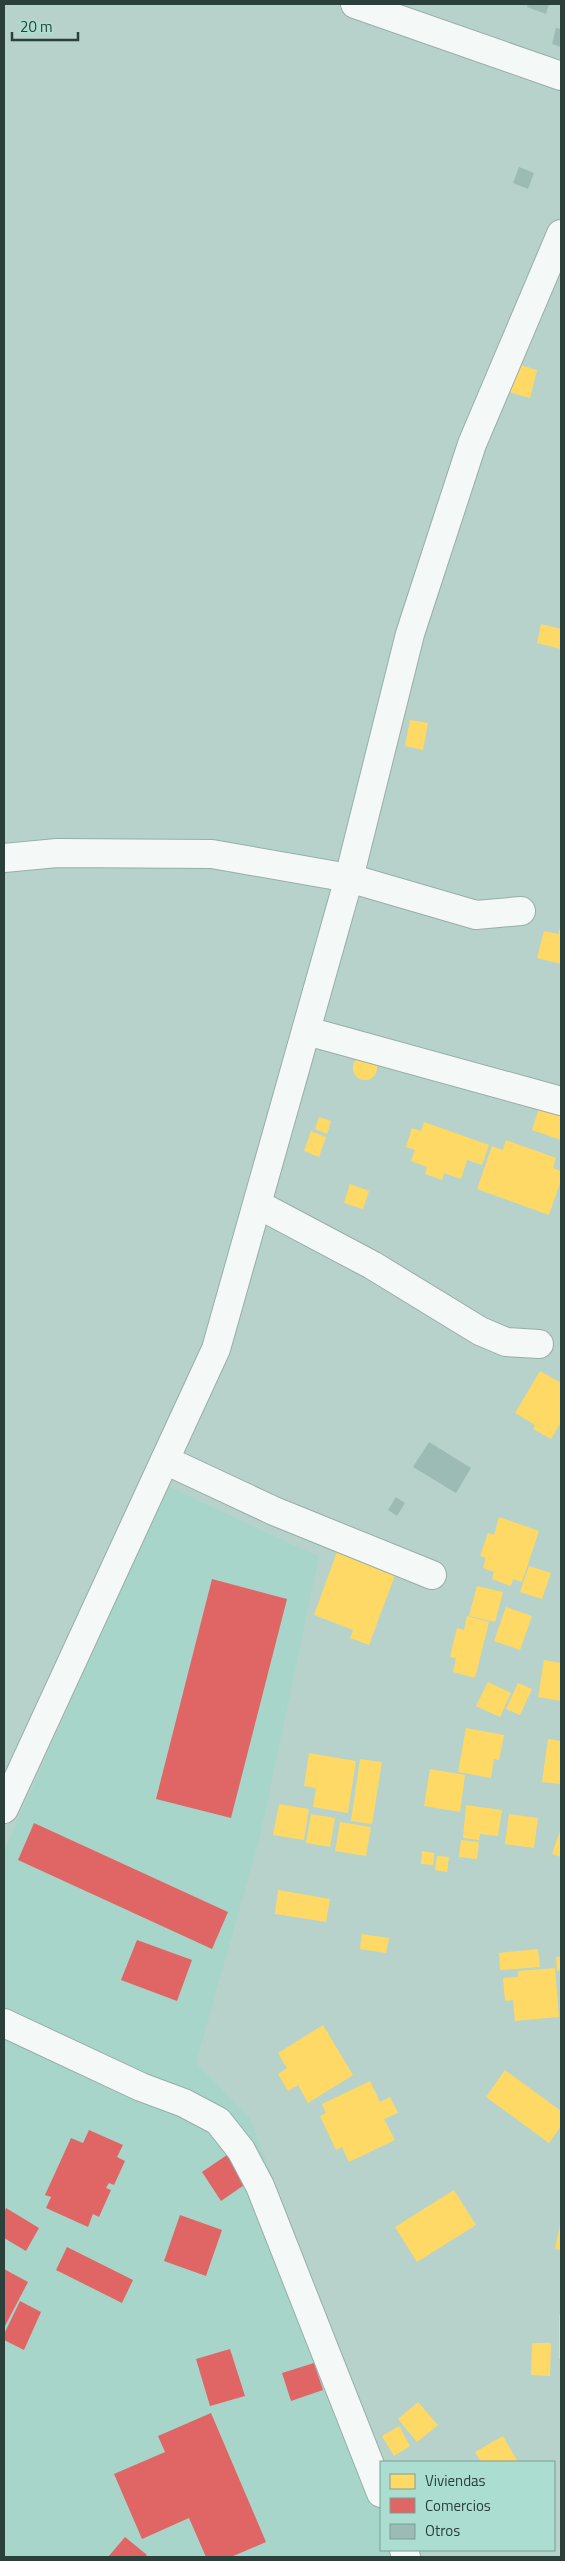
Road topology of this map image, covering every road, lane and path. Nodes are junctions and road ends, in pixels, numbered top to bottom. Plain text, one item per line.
1 (355, 4) edge
2 (561, 76) edge
3 (560, 243) edge
4 (4, 858) edge
5 (349, 878) junction
6 (521, 911) dead end
7 (307, 1031) junction
8 (561, 1101) edge
9 (259, 1205) junction
10 (539, 1344) dead end
11 (166, 1460) junction
12 (432, 1575) dead end
13 (4, 1809) edge
14 (4, 2023) edge
15 (380, 2490) edge

1 - 2 street
3 - 5 street
4 - 5 street
5 - 6 street
5 - 7 street
7 - 8 street
7 - 9 street
9 - 10 street
9 - 11 street
11 - 12 street
11 - 13 street
14 - 15 street

